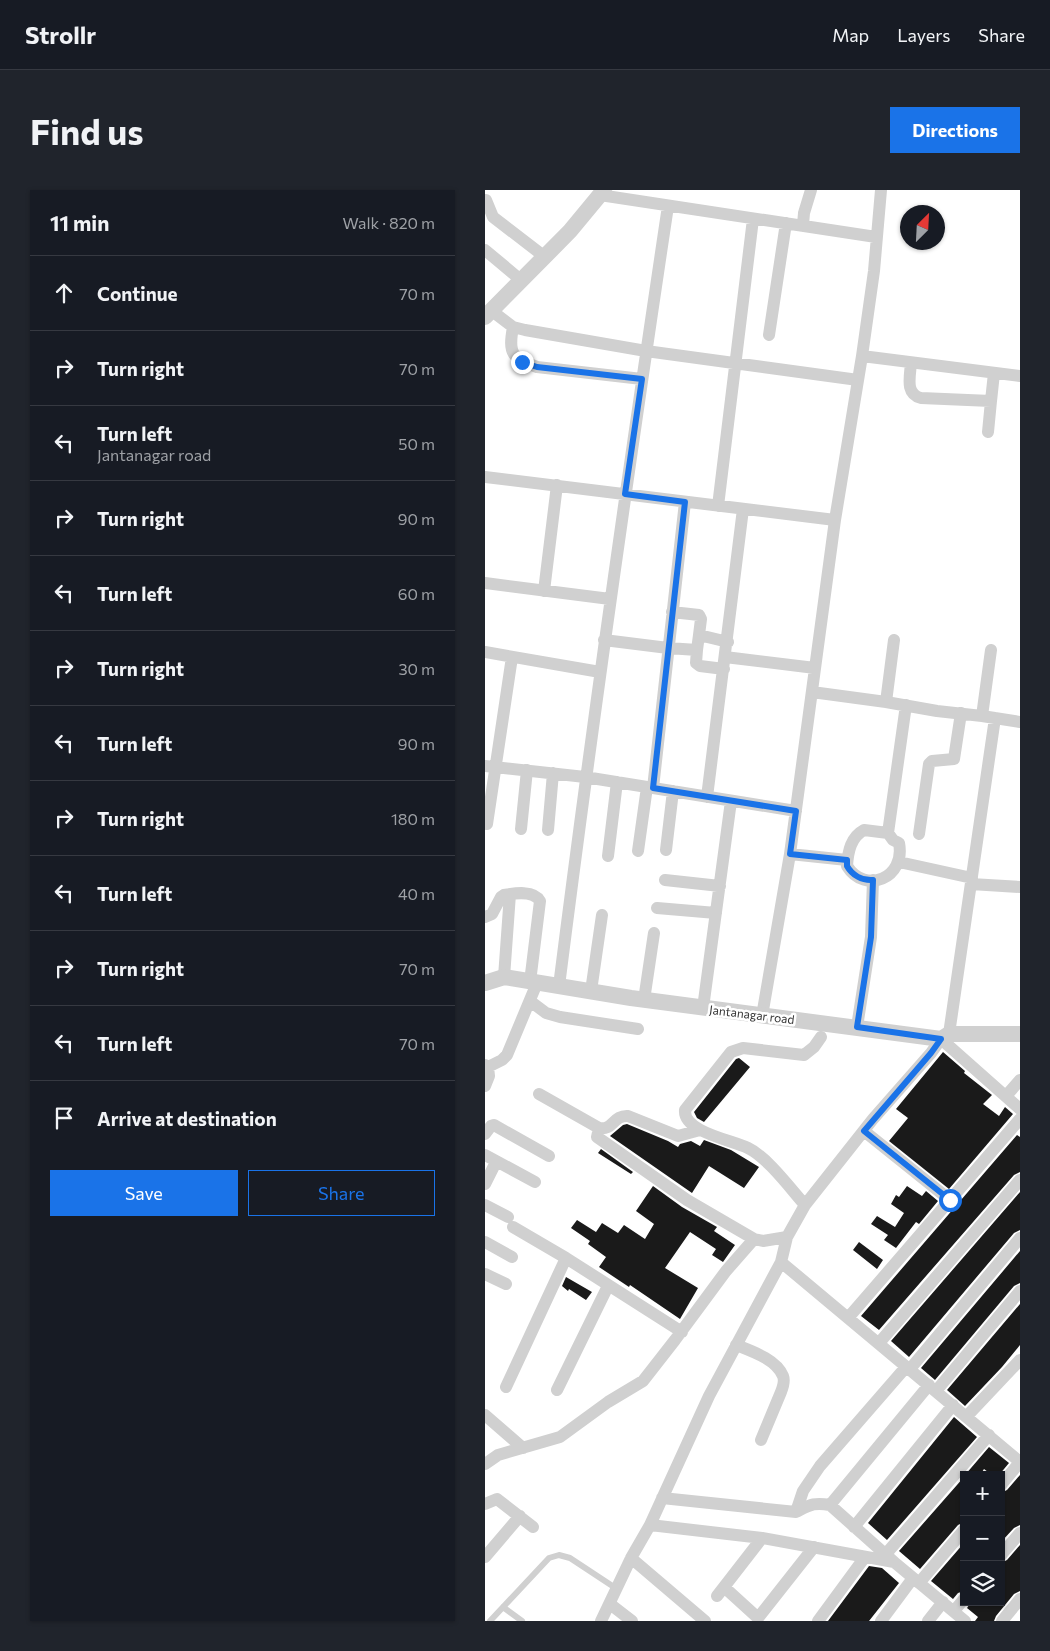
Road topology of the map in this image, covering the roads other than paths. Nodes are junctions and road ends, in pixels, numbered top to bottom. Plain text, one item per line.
1 (495, 190) edge
2 (811, 190) edge
3 (881, 190) edge
4 (602, 192) edge
5 (486, 200) edge
6 (668, 206) junction
7 (753, 219) junction
8 (786, 223) junction
9 (803, 225) junction
10 (876, 237) junction
11 (485, 250) edge
12 (545, 257) junction
13 (522, 281) junction
14 (488, 314) edge
15 (513, 327) junction
16 (769, 335) dead end
17 (646, 351) junction
18 (862, 356) junction
19 (911, 363) junction
20 (736, 364) junction
21 (994, 373) junction
22 (1020, 376) edge
23 (642, 379) junction
24 (858, 380) junction
25 (991, 401) junction
26 (989, 432) dead end
27 (485, 476) edge
28 (557, 485) junction
29 (625, 494) junction
30 (685, 502) junction
31 (718, 506) junction
32 (743, 509) junction
33 (835, 520) junction
34 (485, 583) edge
35 (544, 591) junction
36 (610, 599) junction
37 (673, 612) junction
38 (699, 635) junction
39 (604, 640) junction
40 (894, 640) dead end
41 (727, 642) junction
42 (668, 648) junction
43 (697, 650) junction
44 (991, 650) dead end
45 (485, 652) edge
46 (512, 657) junction
47 (725, 663) junction
48 (815, 668) junction
49 (600, 672) junction
50 (811, 692) junction
51 (886, 702) junction
52 (906, 705) junction
53 (961, 713) junction
54 (988, 717) junction
55 (1020, 722) edge
56 (490, 767) edge
57 (527, 770) junction
58 (553, 773) junction
59 (585, 777) junction
60 (617, 782) junction
61 (650, 787) junction
62 (673, 791) junction
63 (707, 797) junction
64 (731, 800) junction
65 (796, 811) junction
66 (487, 824) dead end
67 (521, 829) dead end
68 (548, 830) dead end
69 (888, 833) junction
70 (919, 834) dead end
71 (665, 850) dead end
72 (638, 851) dead end
73 (790, 854) junction
74 (608, 856) dead end
75 (847, 860) junction
76 (899, 862) junction
77 (665, 880) dead end
78 (873, 880) junction
79 (971, 881) junction
80 (720, 886) junction
81 (1020, 887) edge
82 (510, 894) junction
83 (657, 908) dead end
84 (716, 913) junction
85 (602, 915) dead end
86 (485, 917) edge
87 (654, 933) dead end
88 (504, 977) junction
89 (534, 982) junction
90 (485, 983) edge
91 (559, 986) junction
92 (591, 991) junction
93 (644, 1000) junction
94 (529, 1001) junction
95 (703, 1008) junction
96 (761, 1016) junction
97 (857, 1027) junction
98 (638, 1029) dead end
99 (1020, 1034) edge
100 (945, 1036) junction
101 (821, 1037) dead end
102 (486, 1066) edge
103 (1020, 1080) edge
104 (485, 1086) edge
105 (539, 1094) dead end
106 (1006, 1096) junction
107 (1020, 1108) edge
108 (1020, 1119) edge
109 (599, 1128) junction
110 (700, 1130) junction
111 (864, 1131) junction
112 (485, 1134) edge
113 (549, 1156) dead end
114 (491, 1158) edge
115 (1020, 1180) edge
116 (535, 1182) dead end
117 (485, 1184) edge
118 (950, 1200) junction
119 (485, 1205) edge
120 (805, 1205) junction
121 (787, 1237) junction
122 (1020, 1238) edge
123 (754, 1239) junction
124 (485, 1242) edge
125 (512, 1257) dead end
126 (565, 1258) junction
127 (781, 1262) junction
128 (485, 1274) edge
129 (505, 1284) dead end
130 (608, 1286) junction
131 (1020, 1291) edge
132 (848, 1318) junction
133 (681, 1332) junction
134 (879, 1344) junction
135 (736, 1345) junction
136 (1020, 1360) edge
137 (908, 1368) junction
138 (506, 1387) dead end
139 (932, 1388) junction
140 (557, 1390) dead end
141 (953, 1405) junction
142 (485, 1415) edge
143 (966, 1417) junction
144 (989, 1435) junction
145 (761, 1440) dead end
146 (523, 1448) junction
147 (1020, 1462) edge
148 (485, 1464) edge
149 (1005, 1480) edge
150 (661, 1498) junction
151 (485, 1504) edge
152 (830, 1505) junction
153 (796, 1512) junction
154 (519, 1516) junction
155 (650, 1525) junction
156 (533, 1527) dead end
157 (853, 1527) junction
158 (1020, 1533) edge
159 (960, 1534) edge
160 (762, 1538) junction
161 (814, 1547) junction
162 (1005, 1550) edge
163 (487, 1551) edge
164 (865, 1557) junction
165 (631, 1558) junction
166 (890, 1558) junction
167 (916, 1580) junction
168 (617, 1589) junction
169 (1020, 1599) edge
170 (943, 1602) junction
171 (960, 1603) edge
172 (610, 1604) junction
173 (503, 1608) junction
174 (953, 1611) junction
175 (760, 1619) edge
176 (490, 1621) edge
177 (522, 1621) edge
178 (601, 1621) edge
179 (632, 1621) edge
180 (705, 1621) edge
181 (818, 1621) edge
182 (881, 1621) edge
183 (928, 1621) edge
184 (965, 1621) edge
185 (1002, 1621) edge

1 - 5 street
2 - 9 street
3 - 10 street
4 - 6 street
4 - 12 street
5 - 12 street
6 - 7 street
6 - 17 street
7 - 8 street
7 - 20 street
8 - 9 street
8 - 16 street
9 - 10 street
10 - 18 street
11 - 13 street
12 - 13 street
13 - 14 street
14 - 15 street
15 - 17 street
15 - 23 street
17 - 20 street
17 - 23 street
18 - 19 street
18 - 24 street
19 - 21 street
19 - 25 street
20 - 24 street
20 - 31 street
21 - 22 street
21 - 25 street
23 - 29 street
24 - 33 street
25 - 26 street
27 - 28 street
28 - 29 street
28 - 35 street
29 - 30 street
29 - 36 street
30 - 31 street
30 - 37 street
31 - 32 street
32 - 33 street
32 - 41 street
33 - 48 street
34 - 35 street
35 - 36 street
36 - 39 street
37 - 38 street
37 - 42 street
38 - 41 street
38 - 43 street
39 - 42 street
39 - 49 street
40 - 51 street
41 - 47 street
42 - 43 street
42 - 61 street
43 - 47 street
44 - 54 street
45 - 46 street
46 - 49 street
46 - 56 street
47 - 48 street
47 - 63 street
48 - 50 street
49 - 59 street
50 - 51 street
50 - 65 street
51 - 52 street
52 - 53 street
52 - 69 street
53 - 54 street
53 - 70 street
54 - 55 street
54 - 79 street
56 - 57 street
56 - 66 street
57 - 58 street
57 - 67 street
58 - 59 street
58 - 68 street
59 - 60 street
59 - 91 street
60 - 61 street
60 - 74 street
61 - 62 street
61 - 72 street
62 - 63 street
62 - 71 street
63 - 64 street
64 - 65 street
64 - 80 street
65 - 73 street
69 - 75 street
69 - 76 street
73 - 75 street
73 - 96 street
75 - 78 street
76 - 78 street
76 - 79 street
77 - 80 street
78 - 97 street
79 - 81 street
79 - 100 street
80 - 84 street
82 - 86 street
82 - 88 street
82 - 89 street
83 - 84 street
84 - 95 street
85 - 92 street
87 - 93 street
88 - 89 street, Jantanagar road
88 - 90 street, Jantanagar road
89 - 91 street, Jantanagar road
89 - 94 street
91 - 92 street, Jantanagar road
92 - 93 street, Jantanagar road
93 - 95 street, Jantanagar road
94 - 98 street
94 - 102 street
95 - 96 street, Jantanagar road
96 - 97 street, Jantanagar road
97 - 100 street, Jantanagar road
99 - 100 street, Jantanagar road
100 - 106 street
100 - 111 street
101 - 110 street
102 - 104 street
103 - 106 street
105 - 109 street
106 - 107 street
108 - 118 street
109 - 110 street
109 - 123 street
110 - 120 street
111 - 118 street
111 - 120 street
112 - 113 street
114 - 116 street
114 - 117 street
115 - 134 street
118 - 132 street
119 - 126 street
120 - 121 street
121 - 123 street
121 - 127 street
122 - 137 street
123 - 133 street
124 - 125 street
126 - 130 street
126 - 138 street
127 - 132 street
127 - 135 street
128 - 129 street
130 - 133 street
130 - 140 street
131 - 139 street
132 - 134 street
133 - 146 street
134 - 137 street
135 - 145 street
135 - 150 street
136 - 143 street
137 - 139 street
137 - 153 street
139 - 141 street
139 - 152 street
141 - 143 street
141 - 157 street
142 - 146 street
143 - 144 street
144 - 147 street
144 - 166 street
146 - 148 street
147 - 149 street
150 - 153 street
150 - 155 street
151 - 154 street
152 - 153 street
152 - 157 street
154 - 156 street
154 - 163 street
155 - 160 street
155 - 165 street
157 - 166 street
158 - 162 street
159 - 167 street
160 - 161 street
160 - 175 street
161 - 164 street
161 - 175 street
164 - 166 street
164 - 181 street
165 - 168 street
165 - 180 street
166 - 167 street
167 - 170 street
167 - 182 street
168 - 172 street
168 - 173 lane
169 - 185 street
170 - 174 street
170 - 183 street
171 - 174 street
172 - 178 street
172 - 179 street
173 - 176 lane
173 - 177 lane
174 - 184 street

